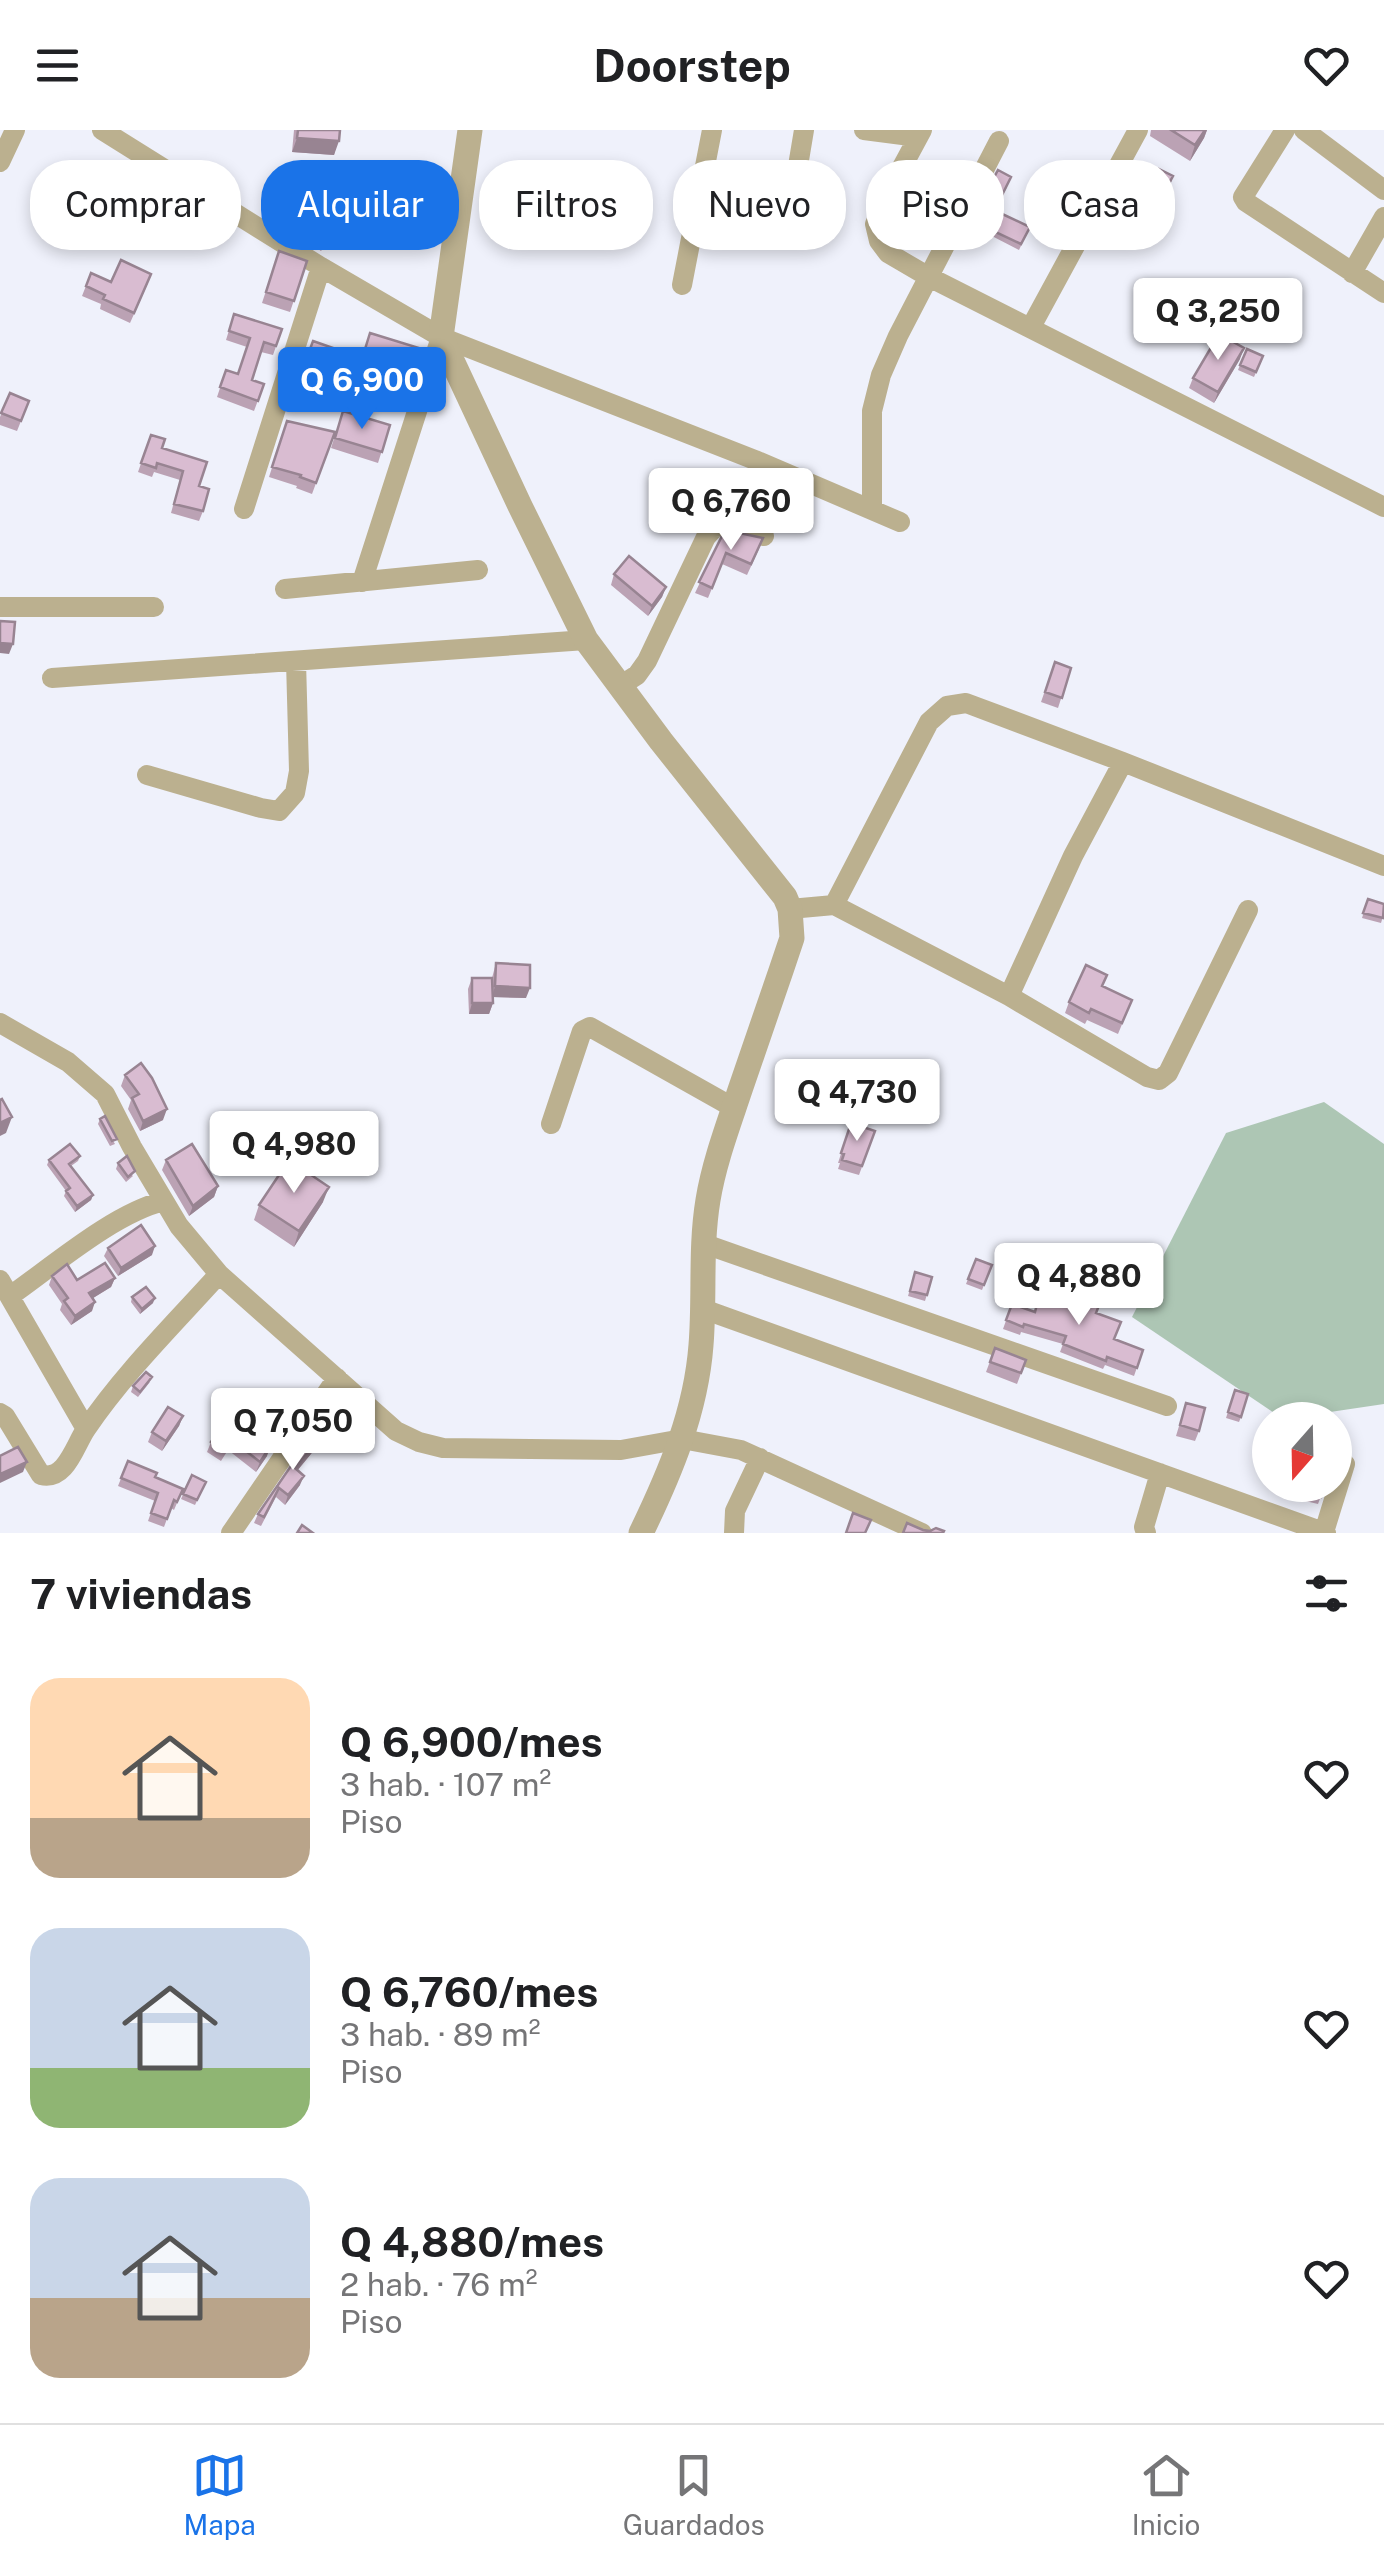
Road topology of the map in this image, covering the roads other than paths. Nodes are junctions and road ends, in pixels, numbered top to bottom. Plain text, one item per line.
1 (15, 130) edge
2 (102, 130) edge
3 (470, 130) edge
4 (712, 130) edge
5 (804, 130) edge
6 (864, 130) edge
7 (1138, 130) edge
8 (1285, 130) edge
9 (1304, 130) edge
10 (920, 133) edge
11 (1000, 141) dead end
12 (799, 160) edge
13 (0, 162) edge
14 (1384, 190) edge
15 (1384, 217) edge
16 (322, 266) junction
17 (1352, 273) junction
18 (929, 276) junction
19 (682, 286) dead end
20 (1384, 294) edge
21 (1031, 327) junction
22 (441, 337) junction
23 (1384, 507) edge
24 (244, 509) dead end
25 (872, 509) junction
26 (900, 522) dead end
27 (764, 536) edge
28 (478, 570) dead end
29 (362, 582) junction
30 (285, 589) dead end
31 (0, 606) edge
32 (154, 607) dead end
33 (586, 640) junction
34 (296, 660) junction
35 (52, 678) dead end
36 (620, 686) junction
37 (1124, 762) junction
38 (147, 774) dead end
39 (1384, 866) edge
40 (834, 905) junction
41 (790, 909) junction
42 (1248, 910) dead end
43 (1009, 996) junction
44 (0, 1022) edge
45 (734, 1108) junction
46 (551, 1124) dead end
47 (164, 1201) junction
48 (702, 1243) junction
49 (219, 1274) junction
50 (5, 1288) edge
51 (703, 1309) junction
52 (337, 1378) junction
53 (1166, 1406) dead end
54 (0, 1413) edge
55 (86, 1429) junction
56 (682, 1439) junction
57 (760, 1458) junction
58 (1160, 1472) junction
59 (1334, 1502) edge
60 (231, 1533) edge
61 (641, 1533) edge
62 (734, 1533) edge
63 (922, 1533) edge
64 (1146, 1533) edge
65 (1325, 1533) edge

1 - 13 street
2 - 16 street
3 - 22 street
4 - 19 street
5 - 12 street
6 - 10 street
7 - 21 street
8 - 17 street
9 - 14 street
10 - 18 street
11 - 18 street
15 - 17 street
16 - 22 street
16 - 24 street
17 - 20 street
18 - 21 street
18 - 25 street
21 - 23 street
22 - 25 street
22 - 29 street
22 - 33 street
25 - 26 street
27 - 36 street
28 - 29 street
29 - 30 street
31 - 32 street
33 - 34 street
33 - 36 street
34 - 35 street
34 - 38 street
36 - 41 street
37 - 39 street
37 - 40 street
37 - 43 street
40 - 41 street
40 - 43 street
41 - 45 street
42 - 43 street
44 - 47 street
45 - 46 street
45 - 48 street
47 - 49 street
47 - 50 street
48 - 51 street
48 - 53 street
49 - 52 street
49 - 55 street
50 - 55 street
51 - 56 street
51 - 58 street
52 - 56 street
52 - 60 street
54 - 55 street
56 - 57 street
56 - 61 street
57 - 62 street
57 - 63 street
58 - 64 street
58 - 65 street
59 - 65 street

